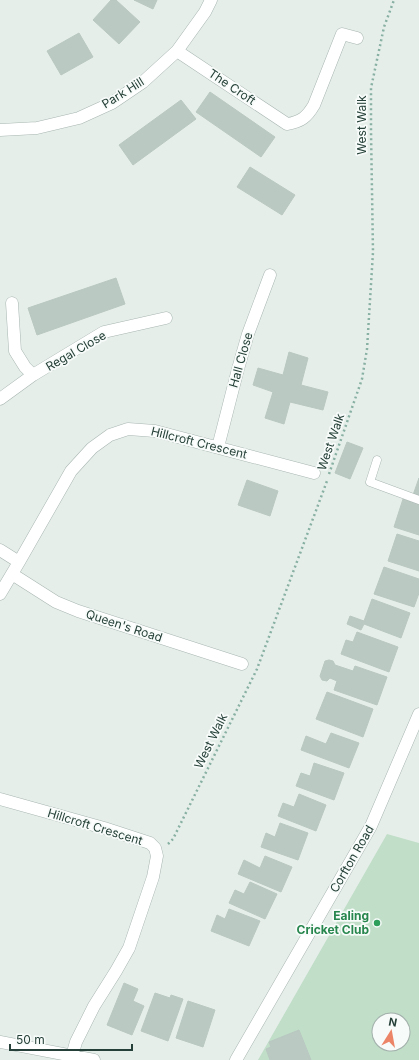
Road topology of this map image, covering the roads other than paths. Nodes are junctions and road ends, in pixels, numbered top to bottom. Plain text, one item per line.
1 (211, 0) edge
2 (357, 38) dead end
3 (177, 51) junction
4 (0, 130) edge
5 (270, 276) dead end
6 (12, 303) dead end
7 (166, 318) dead end
8 (33, 375) junction
9 (0, 399) edge
10 (218, 447) junction
11 (378, 460) dead end
12 (314, 473) dead end
13 (419, 500) edge
14 (0, 550) edge
15 (19, 562) junction
16 (12, 574) junction
17 (0, 594) edge
18 (242, 664) dead end
19 (419, 714) edge
20 (0, 799) edge
21 (0, 1042) edge
22 (50, 1056) edge
23 (72, 1056) junction
24 (94, 1060) edge
25 (236, 1060) edge

1 - 3 street, Park Hill
2 - 3 street, The Croft
3 - 4 street, Park Hill
5 - 10 street, Hall Close
6 - 8 street, Regal Close
7 - 8 street, Regal Close
8 - 9 street, Regal Close
10 - 12 street, Hillcroft Crescent
10 - 15 street, Hillcroft Crescent
11 - 13 lane
14 - 15 street
15 - 16 street, Hillcroft Crescent
16 - 17 street, Hillcroft Crescent
16 - 18 street, Queen's Road
19 - 25 street, Corfton Road
20 - 23 street, Hillcroft Crescent
21 - 22 street
22 - 23 street
23 - 24 street

